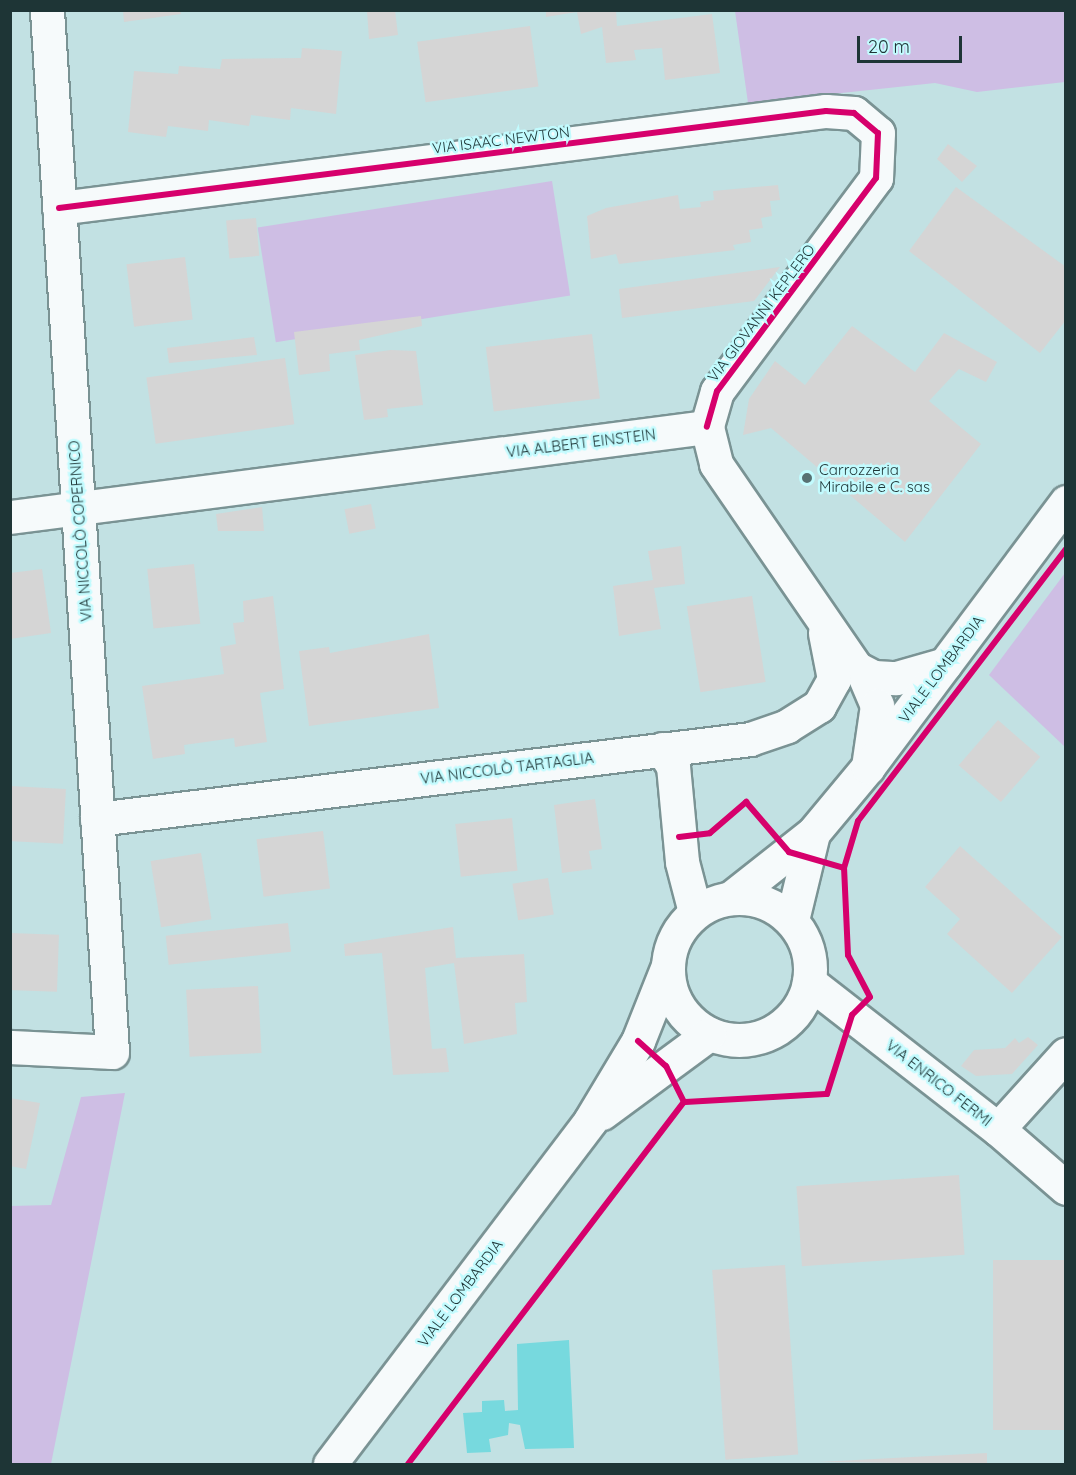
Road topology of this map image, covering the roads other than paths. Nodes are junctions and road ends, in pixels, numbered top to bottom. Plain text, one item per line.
1 (47, 10) edge
2 (869, 190) joint
3 (59, 208) junction
4 (707, 427) junction
5 (1065, 502) edge
6 (78, 508) junction
7 (10, 517) edge
8 (822, 620) junction
9 (945, 664) junction
10 (864, 675) junction
11 (662, 749) junction
12 (868, 767) junction
13 (98, 819) junction
14 (813, 832) junction
15 (732, 897) junction
16 (695, 912) junction
17 (792, 920) junction
18 (667, 968) junction
19 (809, 982) junction
20 (709, 1034) junction
21 (10, 1047) edge
22 (1065, 1054) edge
23 (590, 1121) junction
24 (998, 1128) junction
25 (1065, 1188) edge
26 (330, 1464) edge

1 - 3 street, VIA NICCOLÒ COPERNICO
2 - 3 street, VIA ISAAC NEWTON
2 - 4 street, VIA GIOVANNI KEPLERO
3 - 6 street, VIA NICCOLÒ COPERNICO
4 - 6 street, VIA ALBERT EINSTEIN
4 - 8 street
5 - 9 street, VIALE LOMBARDIA
6 - 7 street, VIA ALBERT EINSTEIN
6 - 13 street, VIA NICCOLÒ COPERNICO
8 - 10 street
8 - 11 street, VIA NICCOLÒ TARTAGLIA
9 - 10 street
9 - 12 street, VIALE LOMBARDIA
10 - 12 street
11 - 13 street, VIA NICCOLÒ TARTAGLIA
11 - 16 street
12 - 14 street, VIALE LOMBARDIA
13 - 21 street, VIA NICCOLÒ COPERNICO
14 - 15 street, VIALE LOMBARDIA
14 - 17 street, VIALE LOMBARDIA
15 - 16 street, VIALE LOMBARDIA
15 - 17 street
16 - 18 street, VIALE LOMBARDIA
17 - 19 street
18 - 20 street
18 - 23 street, VIALE LOMBARDIA
19 - 20 street
19 - 24 street, VIA ENRICO FERMI
20 - 23 street, VIALE LOMBARDIA
22 - 24 street
23 - 26 street, VIALE LOMBARDIA
24 - 25 street, VIA ENRICO FERMI

